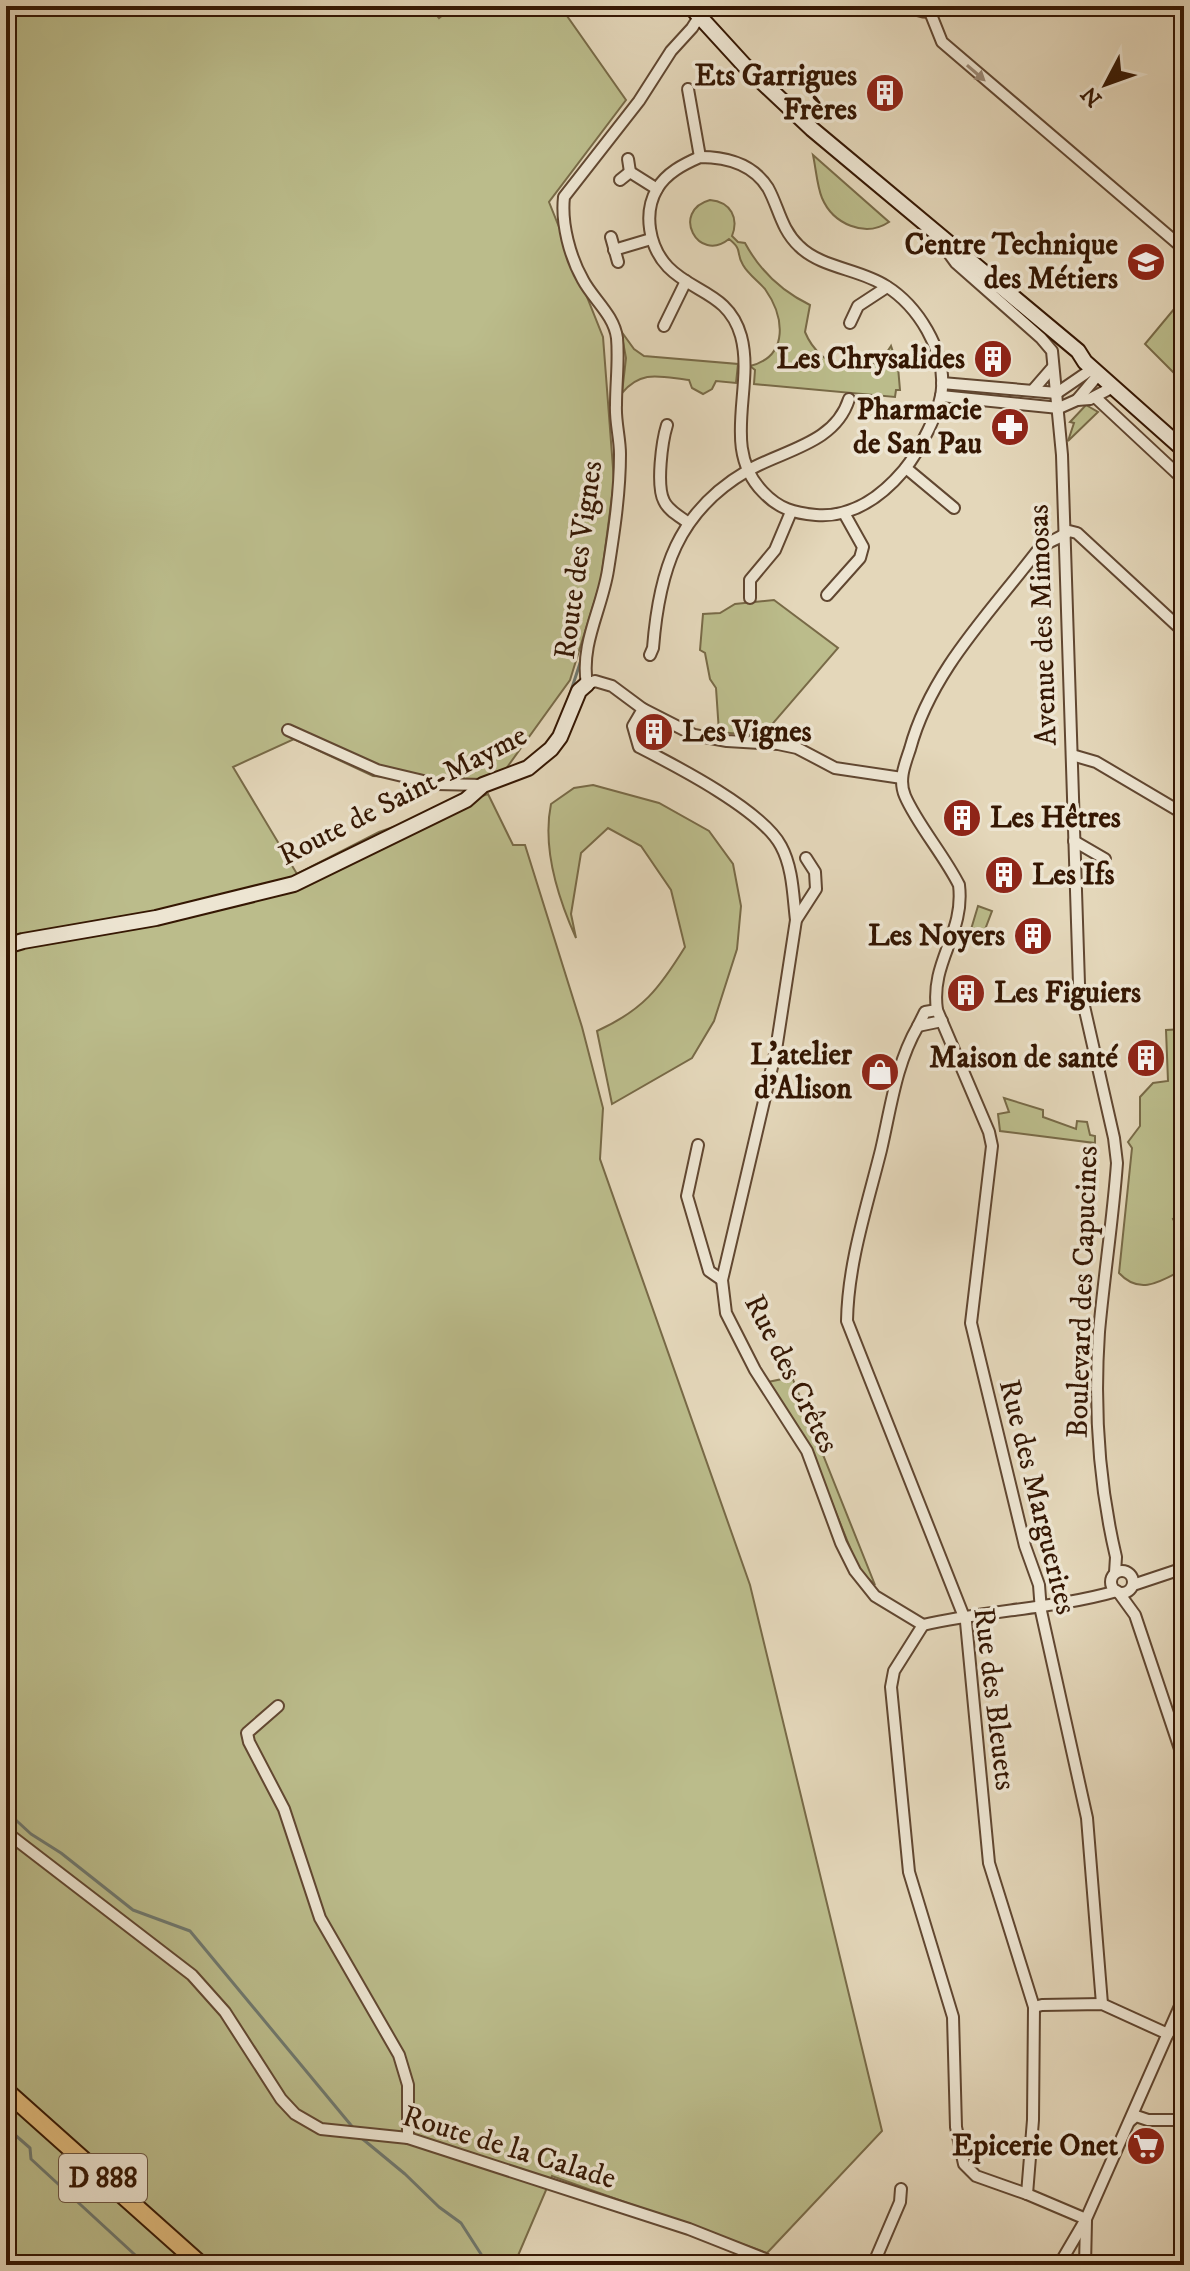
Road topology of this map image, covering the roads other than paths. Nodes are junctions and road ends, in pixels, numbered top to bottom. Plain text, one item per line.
1 (681, 6) edge
2 (909, 6) edge
3 (944, 6) edge
4 (930, 12) junction
5 (697, 14) edge
6 (688, 89) dead end
7 (700, 157) junction
8 (628, 159) dead end
9 (630, 172) junction
10 (620, 180) dead end
11 (657, 189) junction
12 (611, 237) dead end
13 (651, 239) junction
14 (945, 248) junction
15 (1184, 249) edge
16 (614, 250) junction
17 (618, 262) dead end
18 (686, 281) junction
19 (887, 287) junction
20 (850, 323) dead end
21 (664, 326) dead end
22 (1053, 367) junction
23 (1092, 369) junction
24 (942, 383) junction
25 (1113, 387) junction
26 (1033, 390) junction
27 (1057, 393) junction
28 (941, 396) junction
29 (1095, 397) junction
30 (849, 399) dead end
31 (1077, 400) junction
32 (1059, 408) junction
33 (667, 425) dead end
34 (1182, 451) edge
35 (906, 468) junction
36 (747, 471) junction
37 (1184, 480) edge
38 (954, 508) dead end
39 (791, 512) junction
40 (844, 513) junction
41 (687, 522) junction
42 (1064, 535) junction
43 (827, 595) dead end
44 (750, 598) dead end
45 (1184, 632) edge
46 (650, 655) dead end
47 (587, 684) junction
48 (643, 709) junction
49 (288, 730) dead end
50 (1072, 755) junction
51 (902, 778) junction
52 (483, 785) junction
53 (1184, 814) edge
54 (1074, 841) junction
55 (806, 858) dead end
56 (1105, 859) dead end
57 (796, 920) junction
58 (6, 946) edge
59 (937, 1010) junction
60 (942, 1021) junction
61 (918, 1026) junction
62 (698, 1145) dead end
63 (722, 1280) junction
64 (1184, 1568) edge
65 (1128, 1578) junction
66 (1116, 1590) junction
67 (1041, 1606) junction
68 (1131, 1607) junction
69 (964, 1616) junction
70 (923, 1625) junction
71 (278, 1706) dead end
72 (1184, 1761) edge
73 (6, 1832) edge
74 (1184, 1997) edge
75 (1102, 2004) junction
76 (1034, 2007) junction
77 (1168, 2034) junction
78 (6, 2091) edge
79 (1184, 2120) edge
80 (1128, 2122) junction
81 (408, 2138) junction
82 (901, 2189) dead end
83 (1027, 2194) junction
84 (1086, 2219) junction
85 (1085, 2251) junction
86 (1062, 2264) edge
87 (201, 2265) edge
88 (774, 2265) edge
89 (873, 2265) edge
90 (1085, 2265) edge
91 (1094, 2265) edge

1 - 5 main road
2 - 4 street
3 - 4 street
4 -> 15 street
5 - 14 main road
5 - 23 main road
5 - 47 street, Route des Vignes
6 - 7 street
7 - 11 street
7 - 19 street
8 - 9 street
9 - 10 street
9 - 11 street
11 - 13 street
12 - 16 street
13 - 16 street
13 - 18 street
14 - 22 street, Avenue des Mimosas
14 - 23 main road
16 - 17 street
18 - 21 street
18 - 36 street
19 - 20 street
19 - 24 street
22 - 26 street
22 - 27 street, Avenue des Mimosas
23 - 25 main road
23 - 27 street
23 - 31 street
24 - 26 street
24 - 28 street
25 - 29 street
25 - 34 main road
26 - 27 street
27 - 32 street, Avenue des Mimosas
28 - 32 street
28 - 35 street
29 - 31 street
29 - 37 street
30 - 36 street
31 - 32 street
32 - 42 street, Avenue des Mimosas
33 - 41 street
35 - 38 street
35 - 40 street
36 - 39 street
36 - 41 street
39 - 40 street
39 - 44 street
40 - 43 street
41 - 46 street
42 - 45 street
42 - 50 street, Avenue des Mimosas
42 - 51 street
47 - 48 street
47 - 52 main road, Route de Saint-Mayme
48 - 51 street
48 - 57 street, Rue des Crêtes
49 - 52 street
50 - 53 street
50 - 54 street, Avenue des Mimosas
51 - 59 street
52 - 58 main road, Route de Saint-Mayme
54 - 56 street
54 - 65 street, Boulevard des Capucines
55 - 57 street, Rue des Crêtes
57 - 63 street, Rue des Crêtes
59 - 60 street, Rue des Marguerites
59 - 61 street, Rue des Bleuets
60 - 61 street
60 - 67 street, Rue des Marguerites
61 - 69 street, Rue des Bleuets
62 - 63 street
63 - 70 street, Rue des Crêtes
64 - 65 street
65 - 66 street
65 - 66 street
65 - 68 street, Boulevard des Capucines
66 - 67 street
66 - 68 street, Boulevard des Capucines
67 - 69 street
67 - 75 street, Rue des Marguerites
68 - 72 street, Boulevard des Capucines
69 - 70 street
69 - 76 street, Rue des Bleuets
70 - 83 street
71 - 81 street
73 - 81 street, Route de la Calade
74 - 77 street
75 - 76 street
75 - 77 street
76 - 83 street, Rue des Bleuets
77 - 80 street
78 - 87 main road, D 888
79 - 80 street
80 - 84 street
81 - 88 street, Route de la Calade
82 - 89 street
83 - 84 street
84 - 85 street
84 - 86 street
85 - 90 street
85 - 91 street

